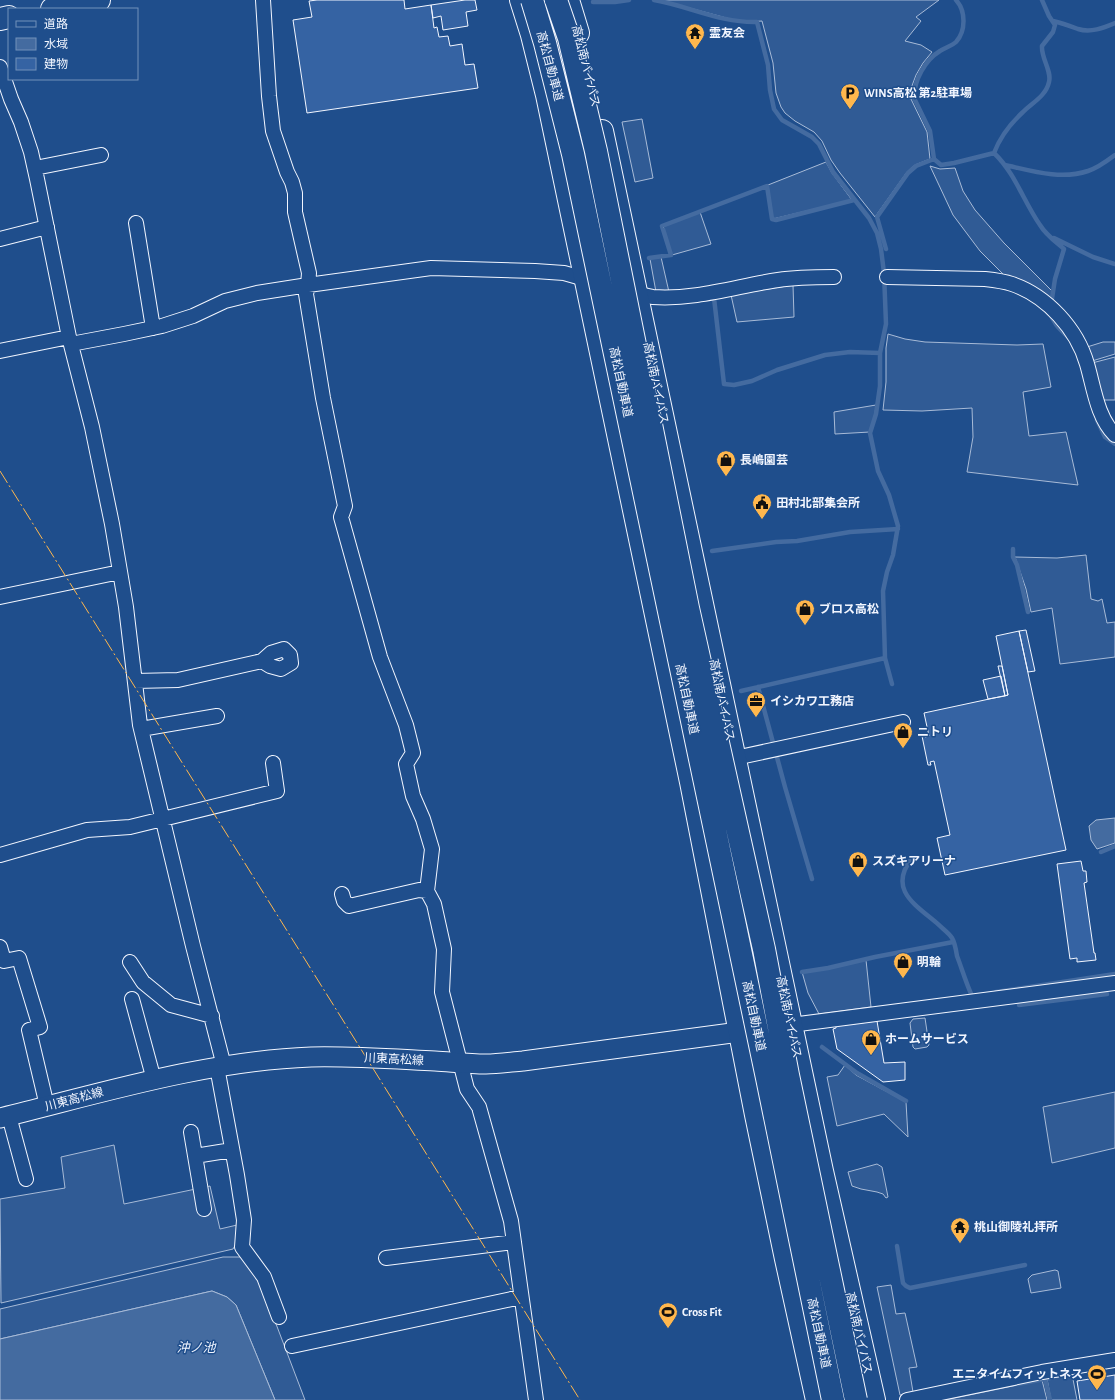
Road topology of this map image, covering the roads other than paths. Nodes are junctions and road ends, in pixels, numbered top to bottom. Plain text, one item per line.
1 (99, 0) edge
2 (263, 0) edge
3 (521, 0) edge
4 (532, 0) edge
5 (556, 0) edge
6 (568, 0) edge
7 (57, 8) edge
8 (0, 67) edge
9 (5, 101) edge
10 (101, 155) dead end
11 (35, 168) junction
12 (136, 223) dead end
13 (47, 227) junction
14 (0, 239) edge
15 (834, 277) dead end
16 (887, 277) dead end
17 (585, 279) junction
18 (308, 285) junction
19 (637, 292) junction
20 (153, 328) junction
21 (70, 340) junction
22 (0, 351) edge
23 (1115, 435) edge
24 (120, 572) junction
25 (0, 597) edge
26 (262, 661) dead end
27 (135, 681) junction
28 (218, 716) dead end
29 (904, 722) dead end
30 (141, 729) junction
31 (735, 758) junction
32 (273, 763) dead end
33 (162, 819) junction
34 (0, 855) edge
35 (427, 891) junction
36 (342, 894) dead end
37 (0, 947) edge
38 (130, 962) dead end
39 (1115, 983) edge
40 (132, 999) dead end
41 (212, 1016) junction
42 (791, 1025) junction
43 (740, 1031) junction
44 (460, 1062) junction
45 (221, 1066) junction
46 (154, 1080) junction
47 (47, 1106) junction
48 (5, 1117) edge
49 (191, 1132) dead end
50 (232, 1150) junction
51 (196, 1156) junction
52 (26, 1179) dead end
53 (204, 1209) dead end
54 (514, 1242) junction
55 (386, 1258) dead end
56 (521, 1297) junction
57 (279, 1317) dead end
58 (292, 1346) dead end
59 (848, 1348) dead end
60 (820, 1353) dead end
61 (1115, 1360) edge
62 (536, 1400) edge
63 (817, 1400) edge
64 (833, 1400) edge
65 (856, 1400) edge
66 (874, 1400) edge
67 (907, 1400) edge

1 - 7 highway
2 - 18 street
3 - 17 highway
4 - 64 highway, 高松自動車道, bridge
5 - 65 highway, 高松自動車道, bridge
6 - 19 highway, 高松南バイパス
8 - 9 street
9 - 11 street
10 - 11 street
11 - 13 street
12 - 20 street
13 - 14 street
13 - 21 street
15 - 19 street
16 - 23 street
17 - 18 street
17 - 19 street
17 - 43 highway
18 - 20 street
18 - 35 street
19 - 31 highway, 高松南バイパス
20 - 21 street
21 - 22 street
21 - 24 street
24 - 25 street
24 - 27 street
26 - 27 street
27 - 30 street
28 - 30 street
29 - 31 street
30 - 33 street
31 - 42 highway, 高松南バイパス
32 - 33 street
33 - 34 street
33 - 41 street
35 - 36 street
35 - 44 street
37 - 47 street
38 - 41 street
39 - 42 street
40 - 46 street
41 - 45 street
42 - 43 main road, 川東高松線
42 - 59 highway
42 - 66 highway, 高松南バイパス
43 - 44 main road, 川東高松線
43 - 60 highway
43 - 63 highway
44 - 45 main road, 川東高松線
44 - 54 street
45 - 46 main road, 川東高松線
45 - 50 street
46 - 47 main road, 川東高松線
47 - 48 main road, 川東高松線
48 - 52 street
49 - 51 street
50 - 51 street
50 - 57 street
51 - 53 street
54 - 55 street
54 - 56 street
56 - 58 street
56 - 62 street
61 - 67 street

